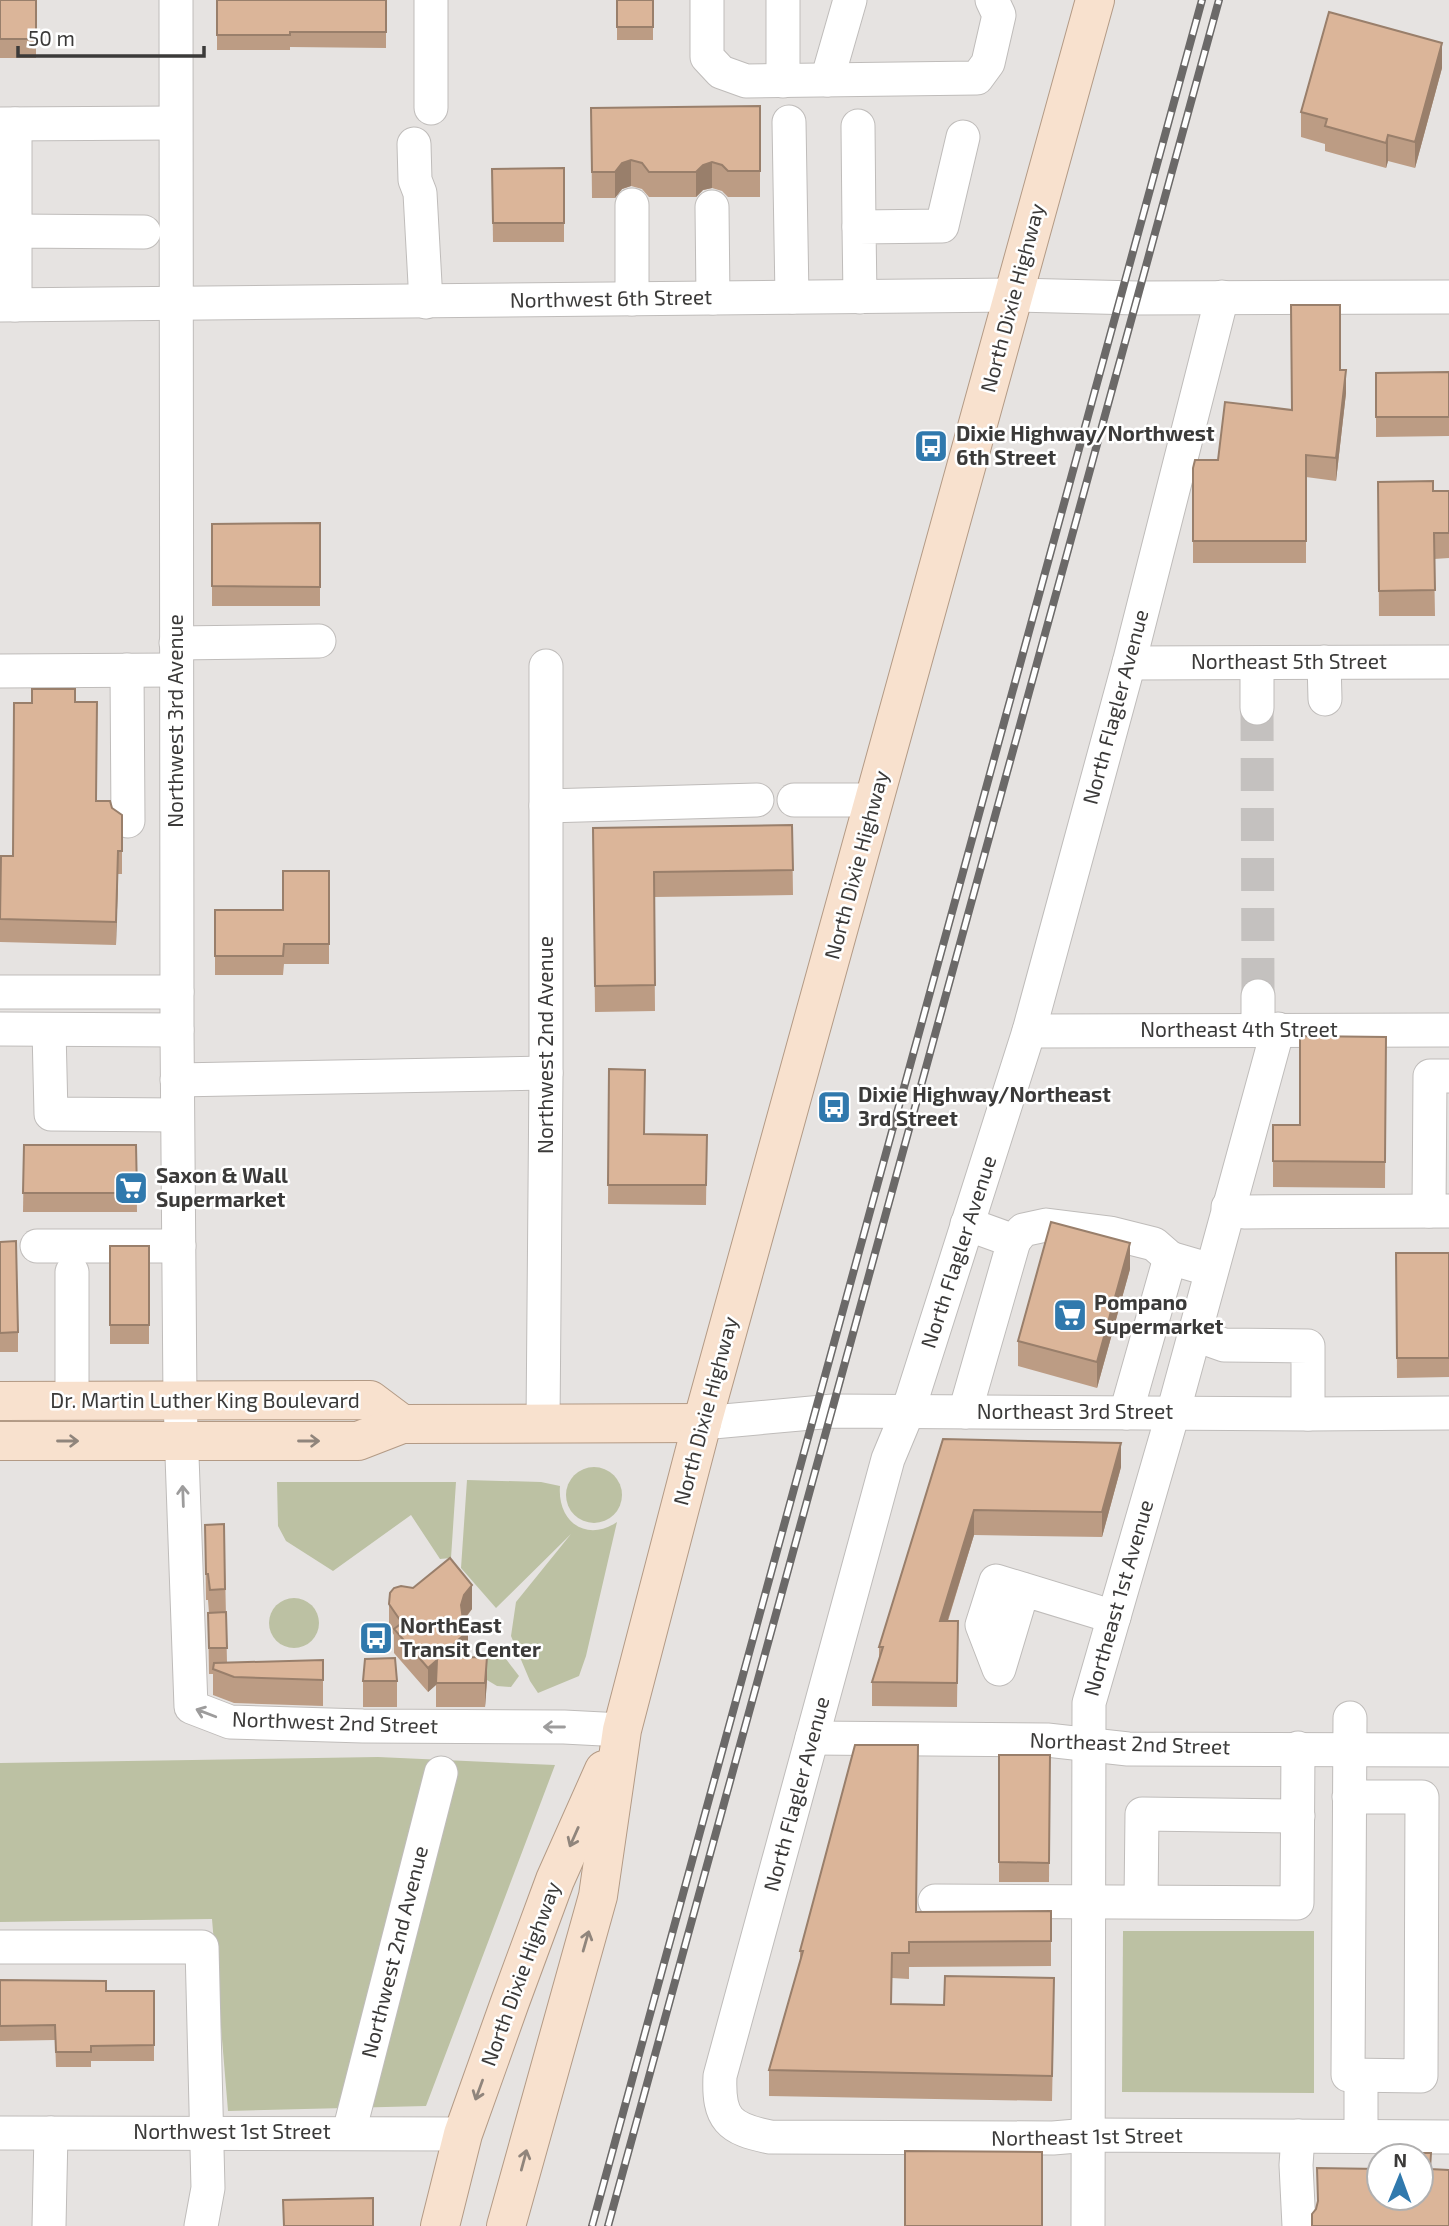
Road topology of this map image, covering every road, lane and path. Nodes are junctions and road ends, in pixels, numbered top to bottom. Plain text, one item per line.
1 (176, 0) edge
2 (431, 0) edge
3 (707, 0) edge
4 (783, 0) edge
5 (850, 0) edge
6 (992, 0) edge
7 (1095, 0) edge
8 (827, 80) junction
9 (783, 81) junction
10 (431, 108) dead end
11 (789, 122) dead end
12 (175, 123) junction
13 (7, 124) edge
14 (858, 126) dead end
15 (962, 136) dead end
16 (414, 144) dead end
17 (632, 205) dead end
18 (712, 207) dead end
19 (859, 227) junction
20 (15, 231) junction
21 (144, 232) dead end
22 (1448, 292) edge
23 (1014, 295) junction
24 (860, 296) junction
25 (792, 297) junction
26 (1222, 297) junction
27 (713, 298) junction
28 (632, 299) junction
29 (426, 302) junction
30 (8, 305) edge
31 (176, 305) junction
32 (319, 641) dead end
33 (176, 656) junction
34 (1324, 662) junction
35 (1449, 662) edge
36 (1129, 663) junction
37 (1257, 663) junction
38 (546, 666) dead end
39 (127, 670) junction
40 (0, 671) edge
41 (1325, 699) dead end
42 (1257, 708) tunnel mouth
43 (757, 800) dead end
44 (794, 800) dead end
45 (875, 800) junction
46 (546, 806) junction
47 (128, 821) dead end
48 (0, 992) edge
49 (177, 992) junction
50 (1258, 996) tunnel mouth
51 (1268, 1029) junction
52 (0, 1030) edge
53 (49, 1030) junction
54 (177, 1030) junction
55 (1449, 1030) edge
56 (1029, 1031) junction
57 (546, 1073) junction
58 (1449, 1076) edge
59 (177, 1080) junction
60 (177, 1115) junction
61 (1228, 1207) junction
62 (1439, 1211) edge
63 (967, 1224) junction
64 (1014, 1241) junction
65 (37, 1245) dead end
66 (179, 1246) junction
67 (1170, 1258) junction
68 (1211, 1270) junction
69 (72, 1272) dead end
70 (1193, 1334) junction
71 (180, 1400) junction
72 (0, 1401) edge
73 (72, 1401) junction
74 (908, 1411) junction
75 (965, 1412) junction
76 (1126, 1413) junction
77 (1173, 1413) junction
78 (1449, 1413) edge
79 (1308, 1414) junction
80 (702, 1423) junction
81 (402, 1424) junction
82 (543, 1424) junction
83 (0, 1441) edge
84 (181, 1441) junction
85 (1023, 1589) dead end
86 (1114, 1617) junction
87 (622, 1730) junction
88 (1350, 1733) junction
89 (812, 1738) junction
90 (1087, 1746) junction
91 (1298, 1748) junction
92 (1449, 1750) edge
93 (441, 1773) dead end
94 (1349, 1797) junction
95 (1298, 1816) junction
96 (1435, 1862) edge
97 (1088, 1900) junction
98 (935, 1901) dead end
99 (1141, 1901) junction
100 (0, 1947) edge
101 (1361, 2076) junction
102 (730, 2121) joint
103 (349, 2132) junction
104 (0, 2133) edge
105 (51, 2133) junction
106 (205, 2133) junction
107 (463, 2134) junction
108 (1089, 2135) junction
109 (1298, 2136) junction
110 (1360, 2136) junction
111 (1449, 2137) edge
112 (49, 2226) edge
113 (201, 2226) edge
114 (440, 2226) edge
115 (506, 2226) edge
116 (1088, 2226) edge
117 (1299, 2226) edge

1 - 12 street, Northwest 3rd Avenue
2 - 10 street
3 - 9 street
4 - 9 street
5 - 8 street
6 - 8 street
7 - 23 main road, North Dixie Highway
8 - 9 street
11 - 25 street
12 - 13 street
12 - 31 street, Northwest 3rd Avenue
13 - 20 street
14 - 19 street
15 - 19 street
16 - 29 street
17 - 28 street
18 - 27 street
19 - 24 street
20 - 21 street
20 - 30 street
22 - 26 street, Northwest 6th Street
23 - 24 street, Northwest 6th Street
23 - 26 street, Northwest 6th Street
23 - 45 main road, North Dixie Highway
24 - 25 street, Northwest 6th Street
25 - 27 street, Northwest 6th Street
26 - 36 street, North Flagler Avenue
27 - 28 street, Northwest 6th Street
28 - 29 street, Northwest 6th Street
29 - 31 street, Northwest 6th Street
30 - 31 street, Northwest 6th Street
31 - 33 street, Northwest 3rd Avenue
32 - 33 street
33 - 39 street
33 - 49 street, Northwest 3rd Avenue
34 - 35 street, Northeast 5th Street
34 - 37 street, Northeast 5th Street
34 - 41 street
36 - 37 street, Northeast 5th Street
36 - 56 street, North Flagler Avenue
37 - 42 street
38 - 46 street, Northwest 2nd Avenue
39 - 40 street
39 - 47 street
43 - 46 street
44 - 45 street
45 - 80 main road, North Dixie Highway
46 - 57 street, Northwest 2nd Avenue
48 - 49 street
49 - 54 street, Northwest 3rd Avenue
50 - 51 street, Northeast 1st Avenue
51 - 55 street, Northeast 4th Street
51 - 56 street, Northeast 4th Street
51 - 61 street, Northeast 1st Avenue
52 - 53 street
53 - 54 street
53 - 60 street
54 - 59 street, Northwest 3rd Avenue
56 - 63 street, North Flagler Avenue
57 - 59 street
57 - 82 street, Northwest 2nd Avenue
58 - 62 street
59 - 60 street, Northwest 3rd Avenue
60 - 66 street, Northwest 3rd Avenue
61 - 62 street
61 - 68 street, Northeast 1st Avenue
63 - 64 street
63 - 74 street, North Flagler Avenue
64 - 67 street
64 - 75 street
65 - 66 street
66 - 71 street, Northwest 3rd Avenue
67 - 68 street
67 - 76 street
68 - 70 street, Northeast 1st Avenue
69 - 73 street
70 - 77 street, Northeast 1st Avenue
70 - 79 street
71 - 73 main road, Dr. Martin Luther King Boulevard
71 - 81 main road, Dr. Martin Luther King Boulevard
71 - 84 street, Northwest 3rd Avenue
72 - 73 main road, Dr. Martin Luther King Boulevard
74 - 75 street, Northeast 3rd Street
74 - 80 street, Northeast 3rd Street
74 - 89 street, North Flagler Avenue
75 - 76 street, Northeast 3rd Street
76 - 77 street, Northeast 3rd Street
77 - 79 street, Northeast 3rd Street
77 - 86 street, Northeast 1st Avenue
78 - 79 street, Northeast 3rd Street
80 - 82 main road, Dr. Martin Luther King Boulevard
80 - 87 main road, North Dixie Highway
81 - 82 main road, Dr. Martin Luther King Boulevard
84 -> 81 main road, Dr. Martin Luther King Boulevard
83 -> 84 main road, Dr. Martin Luther King Boulevard
87 -> 84 street, Northwest 2nd Street
85 - 86 street
86 - 90 street, Northeast 1st Avenue
87 -> 107 main road, North Dixie Highway
115 -> 87 main road, North Dixie Highway
88 - 91 street, Northeast 2nd Street
88 - 92 street, Northeast 2nd Street
88 - 94 street
89 - 90 street, Northeast 2nd Street
89 - 102 street, North Flagler Avenue
90 - 91 street, Northeast 2nd Street
90 - 97 street, Northeast 1st Avenue
91 - 95 street
93 - 103 street, Northwest 2nd Avenue
94 - 96 street
94 - 101 street
95 - 99 street
95 - 99 street
96 - 101 street
97 - 98 street
97 - 99 street
97 - 108 street, Northeast 1st Avenue
100 - 106 street
101 - 110 street
102 - 108 street, Northeast 1st Street
103 - 106 street, Northwest 1st Street
103 - 107 street, Northwest 1st Street
104 - 105 street, Northwest 1st Street
105 - 106 street, Northwest 1st Street
105 - 112 street
106 - 113 street
107 - 114 main road, North Dixie Highway
108 - 109 street, Northeast 1st Street
108 - 116 street, Northeast 1st Avenue
109 - 110 street, Northeast 1st Street
109 - 117 street
110 - 111 street, Northeast 1st Street

